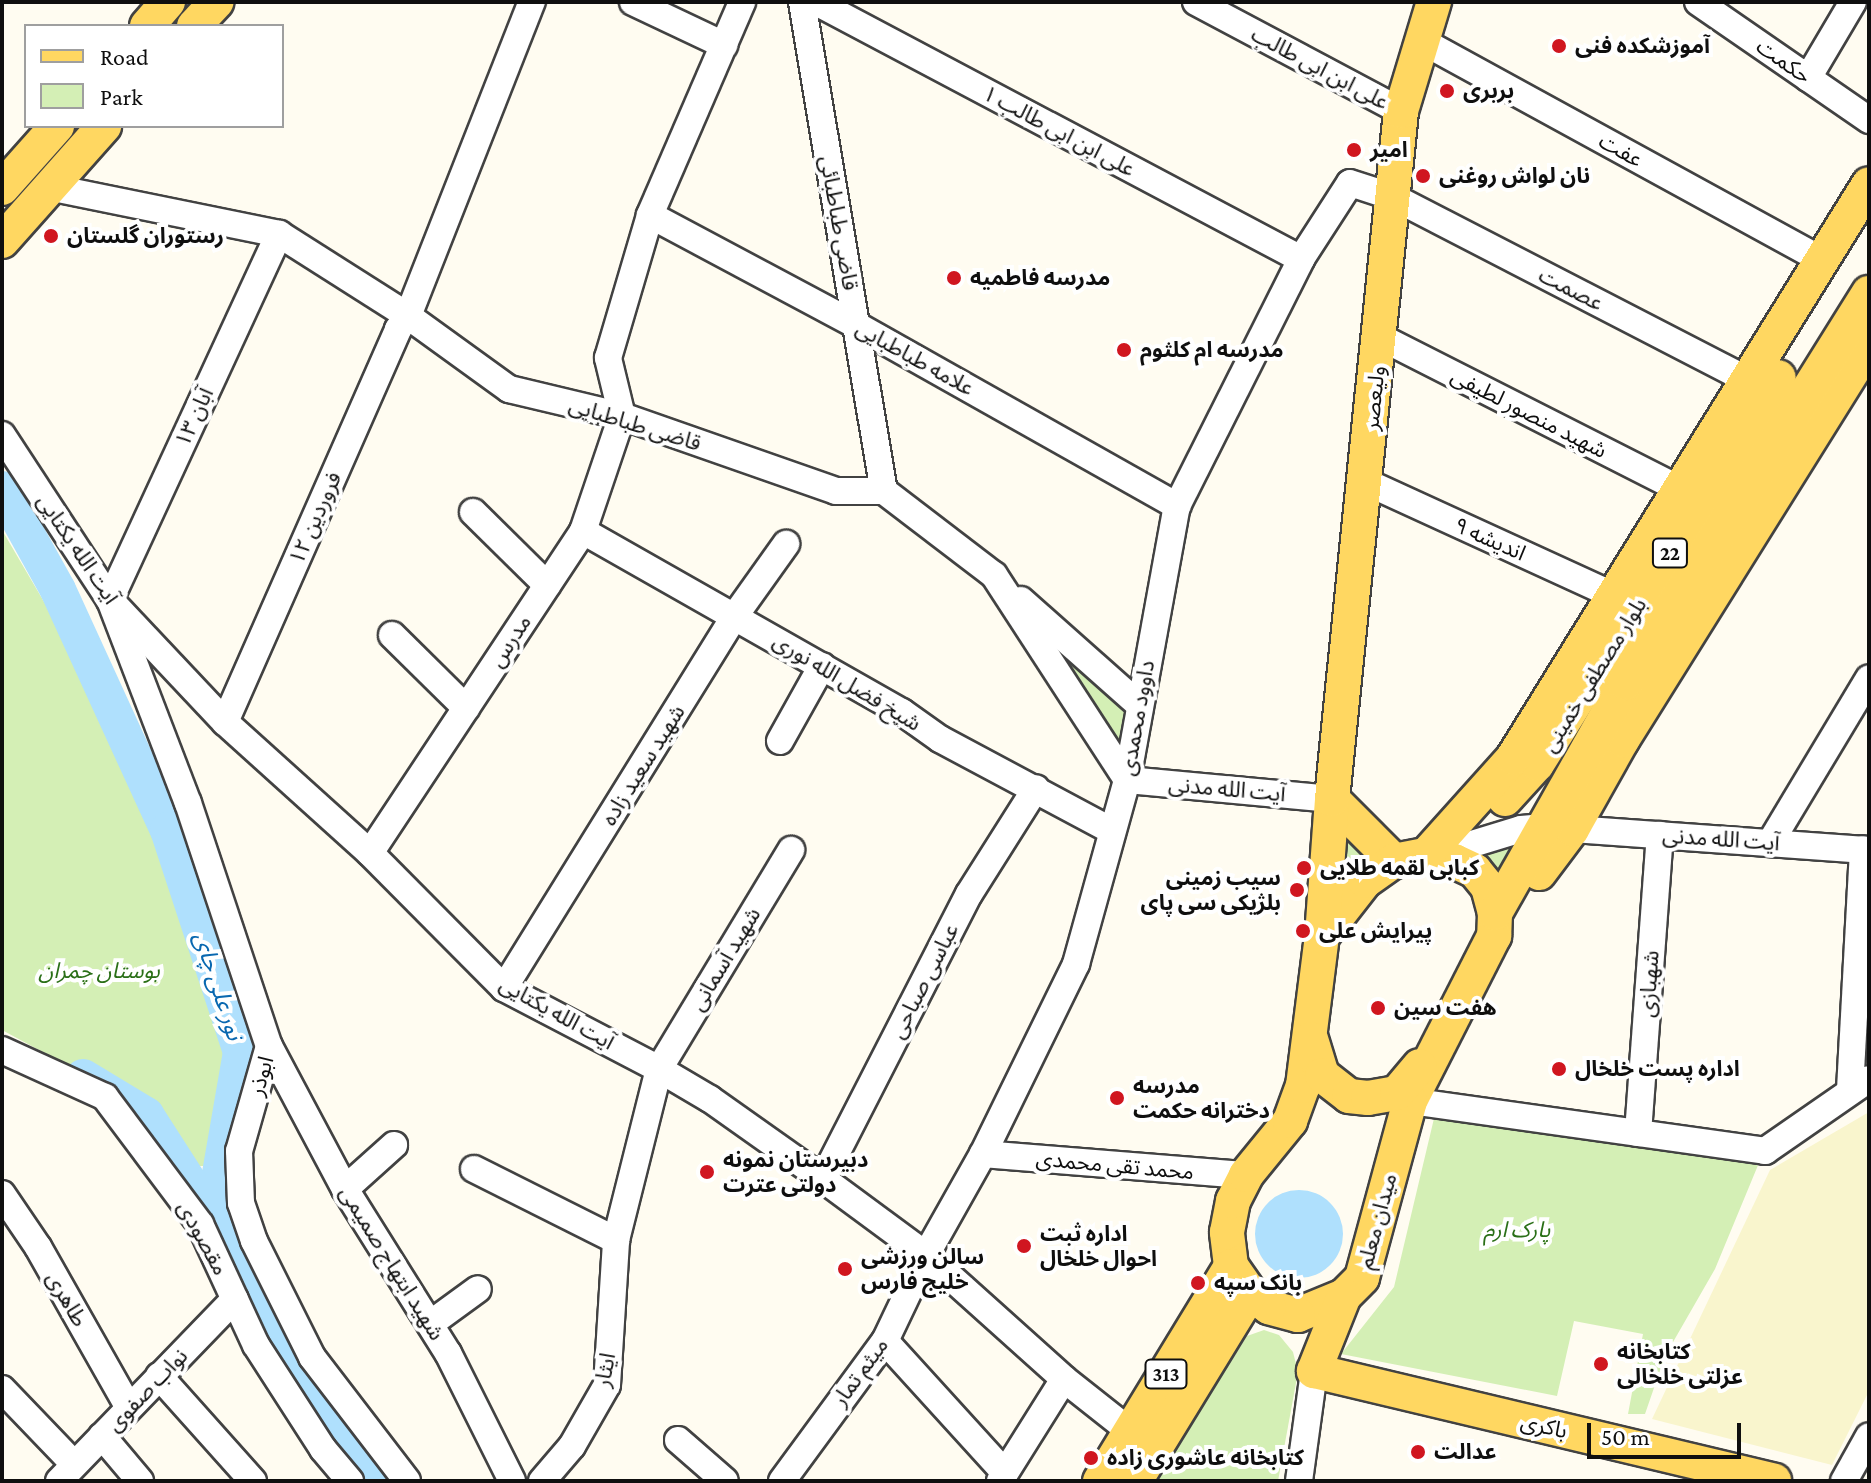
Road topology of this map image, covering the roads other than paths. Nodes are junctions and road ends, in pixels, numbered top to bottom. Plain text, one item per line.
1 (168, 2) edge
2 (216, 2) edge
3 (532, 2) edge
4 (633, 2) edge
5 (742, 2) edge
6 (802, 2) edge
7 (816, 2) edge
8 (1196, 2) edge
9 (1434, 2) edge
10 (1698, 2) edge
11 (1853, 2) edge
12 (149, 24) edge
13 (196, 24) edge
14 (1420, 40) junction
15 (724, 45) junction
16 (1808, 78) junction
17 (1401, 111) junction
18 (1869, 120) edge
19 (55, 128) edge
20 (102, 128) edge
21 (1350, 183) joint
22 (1869, 184) edge
23 (49, 187) junction
24 (2, 188) edge
25 (1393, 197) junction
26 (650, 215) junction
27 (1869, 230) edge
28 (279, 234) junction
29 (2, 241) edge
30 (1301, 259) junction
31 (1823, 261) junction
32 (1869, 293) edge
33 (408, 316) junction
34 (856, 325) junction
35 (1380, 337) junction
36 (1869, 344) edge
37 (1749, 381) junction
38 (622, 416) junction
39 (2, 435) edge
40 (1366, 482) junction
41 (1679, 489) junction
42 (884, 491) junction
43 (1177, 506) junction
44 (473, 512) dead end
45 (583, 531) junction
46 (786, 544) dead end
47 (994, 575) junction
48 (547, 585) junction
49 (1613, 595) junction
50 (110, 600) junction
51 (734, 617) junction
52 (392, 635) dead end
53 (822, 666) junction
54 (1869, 678) edge
55 (1138, 704) junction
56 (466, 708) junction
57 (225, 722) junction
58 (780, 741) dead end
59 (1127, 780) junction
60 (1036, 788) junction
61 (1332, 799) junction
62 (1559, 828) junction
63 (1110, 830) junction
64 (1660, 835) junction
65 (1770, 843) junction
66 (791, 850) dead end
67 (1866, 850) edge
68 (370, 853) junction
69 (1433, 856) junction
70 (1495, 924) junction
71 (1322, 936) junction
72 (504, 988) junction
73 (1311, 1039) junction
74 (269, 1046) junction
75 (1434, 1049) junction
76 (2, 1050) edge
77 (659, 1069) junction
78 (1860, 1085) edge
79 (1410, 1101) junction
80 (1638, 1133) junction
81 (394, 1145) dead end
82 (983, 1154) junction
83 (474, 1169) dead end
84 (1246, 1175) junction
85 (823, 1179) junction
86 (345, 1189) junction
87 (2, 1194) edge
88 (616, 1240) junction
89 (926, 1255) junction
90 (1240, 1279) junction
91 (478, 1289) dead end
92 (1344, 1296) junction
93 (235, 1299) junction
94 (430, 1324) junction
95 (885, 1341) junction
96 (1314, 1371) junction
97 (159, 1376) junction
98 (1064, 1379) junction
99 (2, 1389) edge
100 (128, 1406) junction
101 (1131, 1432) junction
102 (102, 1436) junction
103 (1869, 1436) edge
104 (678, 1440) dead end
105 (66, 1473) edge
106 (1002, 1477) edge
107 (140, 1481) edge
108 (253, 1481) edge
109 (350, 1481) edge
110 (407, 1481) edge
111 (512, 1481) edge
112 (542, 1481) edge
113 (725, 1481) edge
114 (782, 1481) edge
115 (1100, 1481) edge
116 (1135, 1481) edge
117 (1299, 1481) edge
118 (1774, 1481) edge
119 (1844, 1481) edge

1 - 12 main road
2 - 13 main road
3 - 33 street, ۱۲ فروردین
4 - 15 street
5 - 15 street
6 - 34 street, قاضی طباطبائی
7 - 30 street, علی ابن ابی طالب ۱
8 - 17 street, علی ابن ابی طالب
9 - 14 main road, ولیعصر
10 - 16 street, حکمت
11 - 16 street
14 - 17 main road, ولیعصر
14 - 31 street, عفت
15 - 26 street
16 - 18 street, حکمت
17 - 25 main road, ولیعصر
19 - 24 main road
20 - 23 main road
21 - 25 street, عصمت
21 - 30 street, داوود محمدی
22 - 31 main road
23 - 28 street, قاضی طباطبایی
23 - 29 main road
25 - 35 main road, ولیعصر
25 - 37 street, عصمت
26 - 34 street, علامه طباطبایی
26 - 38 street
27 - 69 main road, بلوار مصطفی خمینی / 22
28 - 33 street, قاضی طباطبایی
28 - 50 street, ۱۳ آبان
30 - 43 street, داوود محمدی
31 - 37 main road
32 - 62 main road, بلوار مصطفی خمینی / 22
33 - 38 street, قاضی طباطبایی
33 - 57 street, ۱۲ فروردین
34 - 42 street, قاضی طباطبائی
34 - 43 street, علامه طباطبایی
35 - 40 main road, ولیعصر
35 - 41 street, شهید منصور لطیفی
36 - 62 main road
37 - 41 main road
38 - 42 street, قاضی طباطبایی
38 - 45 street, مدرس
39 - 50 street, آیت الله یکتایی
40 - 49 street, اندیشه ۹
40 - 61 main road, ولیعصر
41 - 49 main road
42 - 47 street
43 - 55 street, داوود محمدی
44 - 48 street
45 - 48 street, مدرس
45 - 51 street, شیخ فضل الله نوری
46 - 51 street, شهید سعید زاده
47 - 55 street
47 - 59 street
48 - 56 street, مدرس
49 - 69 main road
50 - 57 street, آیت الله یکتایی
50 - 74 street, ابوذر
51 - 53 street, شیخ فضل الله نوری
51 - 72 street, شهید سعید زاده
52 - 56 street
53 - 58 street
53 - 60 street, شیخ فضل الله نوری
54 - 65 street
55 - 59 street, داوود محمدی
56 - 68 street, مدرس
57 - 68 street, آیت الله یکتایی
59 - 61 street, آیت الله مدنی
59 - 63 street, داوود محمدی
60 - 63 street, شیخ فضل الله نوری
60 - 85 street, عباسی صباحی
61 - 69 main road
61 - 71 main road, ولیعصر
62 - 64 street, آیت‌ الله مدنی
62 - 69 street, آیت‌ الله مدنی
62 - 70 main road, میدان معلم
63 - 82 street, داوود محمدی
64 - 65 street, آیت‌ الله مدنی
64 - 80 street, شهبازی
65 - 67 street, آیت‌ الله مدنی
66 - 77 street, شهید آسمانی
67 - 78 street
68 - 72 street, آیت الله یکتایی
69 - 70 main road
69 - 71 main road
70 - 75 main road, میدان معلم
71 - 73 main road
72 - 77 street, آیت الله یکتایی
73 - 75 main road
73 - 84 main road
74 - 86 street, شهید ابتهاج صمیمی
74 - 110 street, ابوذر
75 - 79 main road, میدان معلم
76 - 93 street, مقصودی
77 - 85 street, آیت الله یکتایی
77 - 88 street, ایثار
78 - 80 street
79 - 80 street
79 - 92 main road, میدان معلم
81 - 86 street
82 - 84 street, محمد تقی محمدی
82 - 89 street, داوود محمدی
83 - 88 street
84 - 90 main road
85 - 89 street, آیت الله یکتایی
86 - 94 street, شهید ابتهاج صمیمی
87 - 100 street, طاهری
88 - 112 street, ایثار
89 - 95 street, میثم تمار
89 - 98 street, آیت الله یکتایی
90 - 92 main road, میدان معلم
90 - 101 main road, 313
90 - 116 main road, 313
91 - 94 street
92 - 96 main road
93 - 97 street, نواب صفوی
93 - 109 street, مقصودی
94 - 111 street, شهید ابتهاج صمیمی
95 - 106 street
95 - 114 street, میثم تمار
96 - 117 street
96 - 118 main road, باکری
97 - 100 street, نواب صفوی
97 - 108 street
98 - 101 street, آیت الله یکتایی
98 - 106 street
99 - 105 street
100 - 102 street, نواب صفوی
101 - 115 main road, 313
102 - 105 street, نواب صفوی
102 - 107 street
103 - 119 street
104 - 113 street

